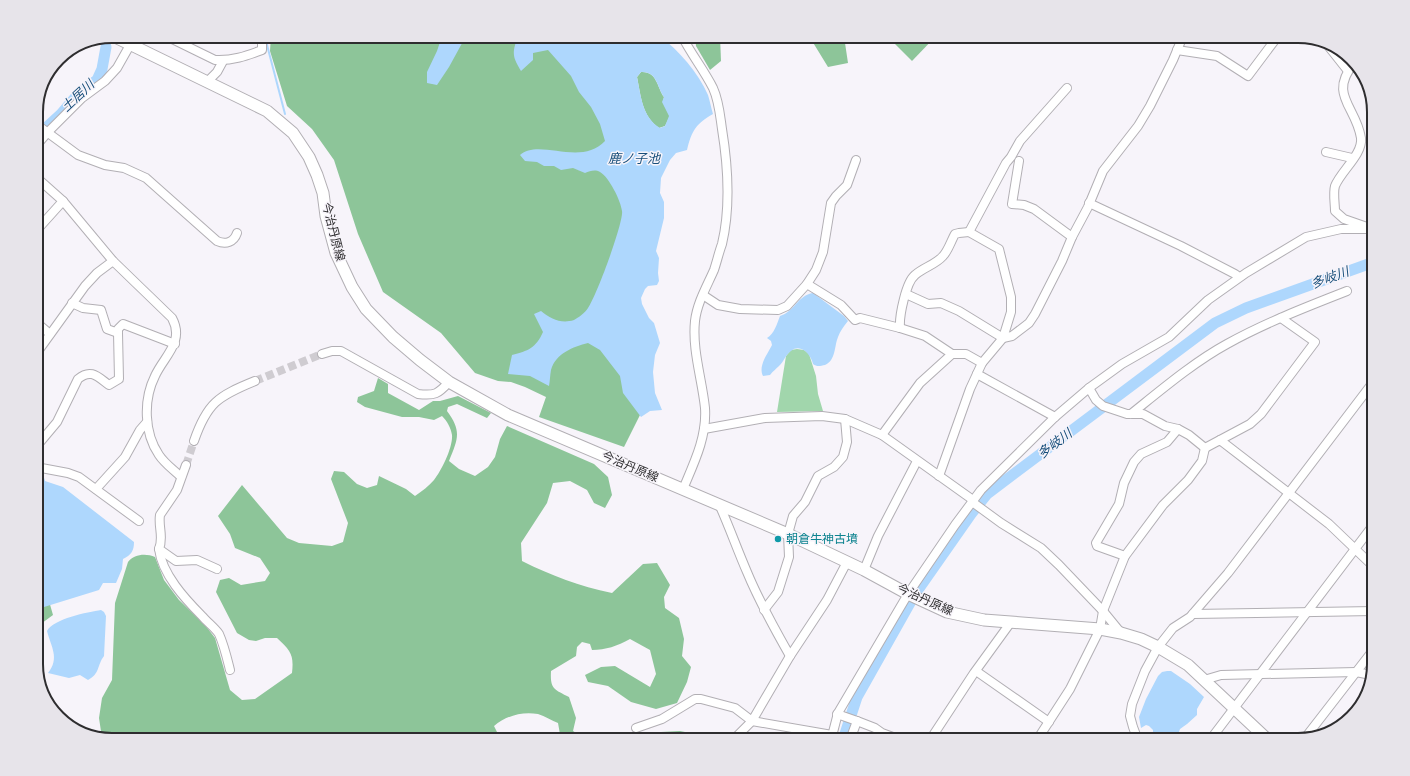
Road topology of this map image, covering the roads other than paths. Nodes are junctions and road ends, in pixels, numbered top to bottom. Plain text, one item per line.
1 (127, 43) edge
2 (180, 43) edge
3 (262, 43) edge
4 (686, 43) edge
5 (1180, 43) edge
6 (1273, 43) edge
7 (130, 45) junction
8 (1177, 50) junction
9 (1334, 54) edge
10 (223, 61) junction
11 (1350, 68) edge
12 (1348, 71) junction
13 (207, 82) junction
14 (1067, 88) dead end
15 (43, 129) edge
16 (48, 132) junction
17 (43, 138) edge
18 (1326, 152) dead end
19 (1352, 158) junction
20 (856, 160) dead end
21 (1019, 160) dead end
22 (43, 183) edge
23 (63, 201) junction
24 (1089, 203) junction
25 (43, 223) edge
26 (1367, 227) edge
27 (1367, 229) edge
28 (969, 232) junction
29 (237, 233) dead end
30 (1072, 237) junction
31 (113, 262) junction
32 (1239, 277) junction
33 (807, 284) junction
34 (1347, 291) dead end
35 (906, 294) junction
36 (703, 295) junction
37 (72, 303) junction
38 (1281, 318) junction
39 (43, 328) edge
40 (900, 328) junction
41 (118, 333) junction
42 (50, 334) junction
43 (1003, 338) junction
44 (43, 344) edge
45 (175, 344) junction
46 (322, 354) tunnel mouth
47 (952, 354) junction
48 (982, 363) junction
49 (977, 374) junction
50 (254, 381) tunnel mouth
51 (449, 382) junction
52 (1089, 388) junction
53 (1367, 390) edge
54 (1130, 414) junction
55 (1055, 417) junction
56 (845, 419) junction
57 (147, 422) junction
58 (704, 429) junction
59 (1178, 429) junction
60 (882, 435) junction
61 (43, 439) edge
62 (1220, 440) junction
63 (194, 441) tunnel mouth
64 (1204, 448) junction
65 (916, 461) junction
66 (186, 465) tunnel mouth
67 (43, 468) edge
68 (939, 476) junction
69 (181, 477) junction
70 (96, 489) junction
71 (683, 489) junction
72 (1288, 494) junction
73 (973, 500) junction
74 (719, 504) junction
75 (139, 521) dead end
76 (1367, 533) edge
77 (788, 534) junction
78 (1355, 549) junction
79 (159, 550) junction
80 (1125, 556) junction
81 (1367, 560) edge
82 (847, 562) junction
83 (217, 569) dead end
84 (864, 570) junction
85 (908, 594) junction
86 (764, 610) junction
87 (1103, 611) junction
88 (1367, 611) edge
89 (1307, 613) junction
90 (1193, 614) junction
91 (1011, 622) junction
92 (1100, 629) junction
93 (1121, 633) junction
94 (1158, 647) junction
95 (790, 656) junction
96 (1367, 658) edge
97 (230, 670) dead end
98 (976, 671) junction
99 (1356, 672) junction
100 (1260, 674) junction
101 (1366, 674) edge
102 (1204, 680) junction
103 (1234, 709) junction
104 (837, 714) junction
105 (857, 721) junction
106 (752, 722) junction
107 (1049, 722) junction
108 (636, 728) dead end
109 (1310, 732) edge
110 (740, 733) edge
111 (806, 733) edge
112 (832, 733) edge
113 (853, 733) edge
114 (882, 733) edge
115 (935, 733) edge
116 (1042, 733) edge
117 (1135, 733) edge
118 (1215, 733) edge
119 (1260, 733) edge

1 - 7 main road, 今治丹原線
2 - 10 street
3 - 10 street
4 - 36 street
5 - 8 street
6 - 8 street
7 - 13 main road, 今治丹原線
7 - 16 street
8 - 24 street
9 - 12 street
10 - 13 street
11 - 12 street
12 - 19 street
13 - 51 main road, 今治丹原線
14 - 28 street
15 - 16 street
16 - 17 street
16 - 29 street
18 - 19 street
19 - 26 street
20 - 33 street
21 - 30 street
22 - 23 street
23 - 25 street
23 - 31 street
24 - 30 street
24 - 32 street
27 - 32 street
28 - 35 street
28 - 43 street
30 - 43 street
31 - 37 street
31 - 45 street
32 - 52 street
33 - 36 street
33 - 40 street
34 - 38 street
35 - 40 street
35 - 43 street
36 - 58 street
37 - 41 street
37 - 42 street
38 - 54 street
38 - 62 street
39 - 42 street
40 - 47 street
41 - 45 street
41 - 61 street
42 - 44 street
43 - 48 street
45 - 57 street
46 - 51 street
47 - 48 street
47 - 60 street
48 - 49 street
49 - 55 street
49 - 68 street
50 - 63 street
51 - 71 main road, 今治丹原線
52 - 54 street
52 - 55 street
53 - 72 street
54 - 59 street
55 - 73 street
56 - 58 street
56 - 60 street
56 - 77 street
57 - 69 street
57 - 70 street
58 - 71 street
59 - 64 street
59 - 80 street
60 - 65 street
62 - 64 street
62 - 72 street
64 - 80 street
65 - 68 street
65 - 84 street
66 - 69 street
67 - 70 street
68 - 73 street
69 - 79 street
70 - 75 street
71 - 74 main road, 今治丹原線
72 - 78 street
72 - 90 street
73 - 85 street
73 - 87 street
74 - 77 main road, 今治丹原線
74 - 86 street
76 - 78 street
77 - 82 main road, 今治丹原線
77 - 86 street
78 - 81 street
78 - 89 street
79 - 83 street
79 - 97 street
80 - 87 street
82 - 84 main road, 今治丹原線
82 - 95 street
84 - 85 main road, 今治丹原線
85 - 91 main road, 今治丹原線
85 - 104 street
86 - 95 street
87 - 92 street
87 - 93 street
88 - 89 street
89 - 90 street
89 - 100 street
90 - 94 street
91 - 92 main road, 今治丹原線
91 - 98 street
92 - 93 main road, 今治丹原線
92 - 107 street
93 - 94 main road, 今治丹原線
94 - 102 main road, 今治丹原線
94 - 117 street
95 - 106 street
96 - 99 street
98 - 107 street
98 - 115 street
99 - 100 street
99 - 101 street
99 - 109 street
100 - 102 street
100 - 103 street
102 - 103 main road, 今治丹原線
103 - 118 street
103 - 119 main road, 今治丹原線
104 - 105 street
104 - 112 street
105 - 113 street
105 - 114 street
106 - 108 street
106 - 110 street
106 - 111 street
107 - 116 street

